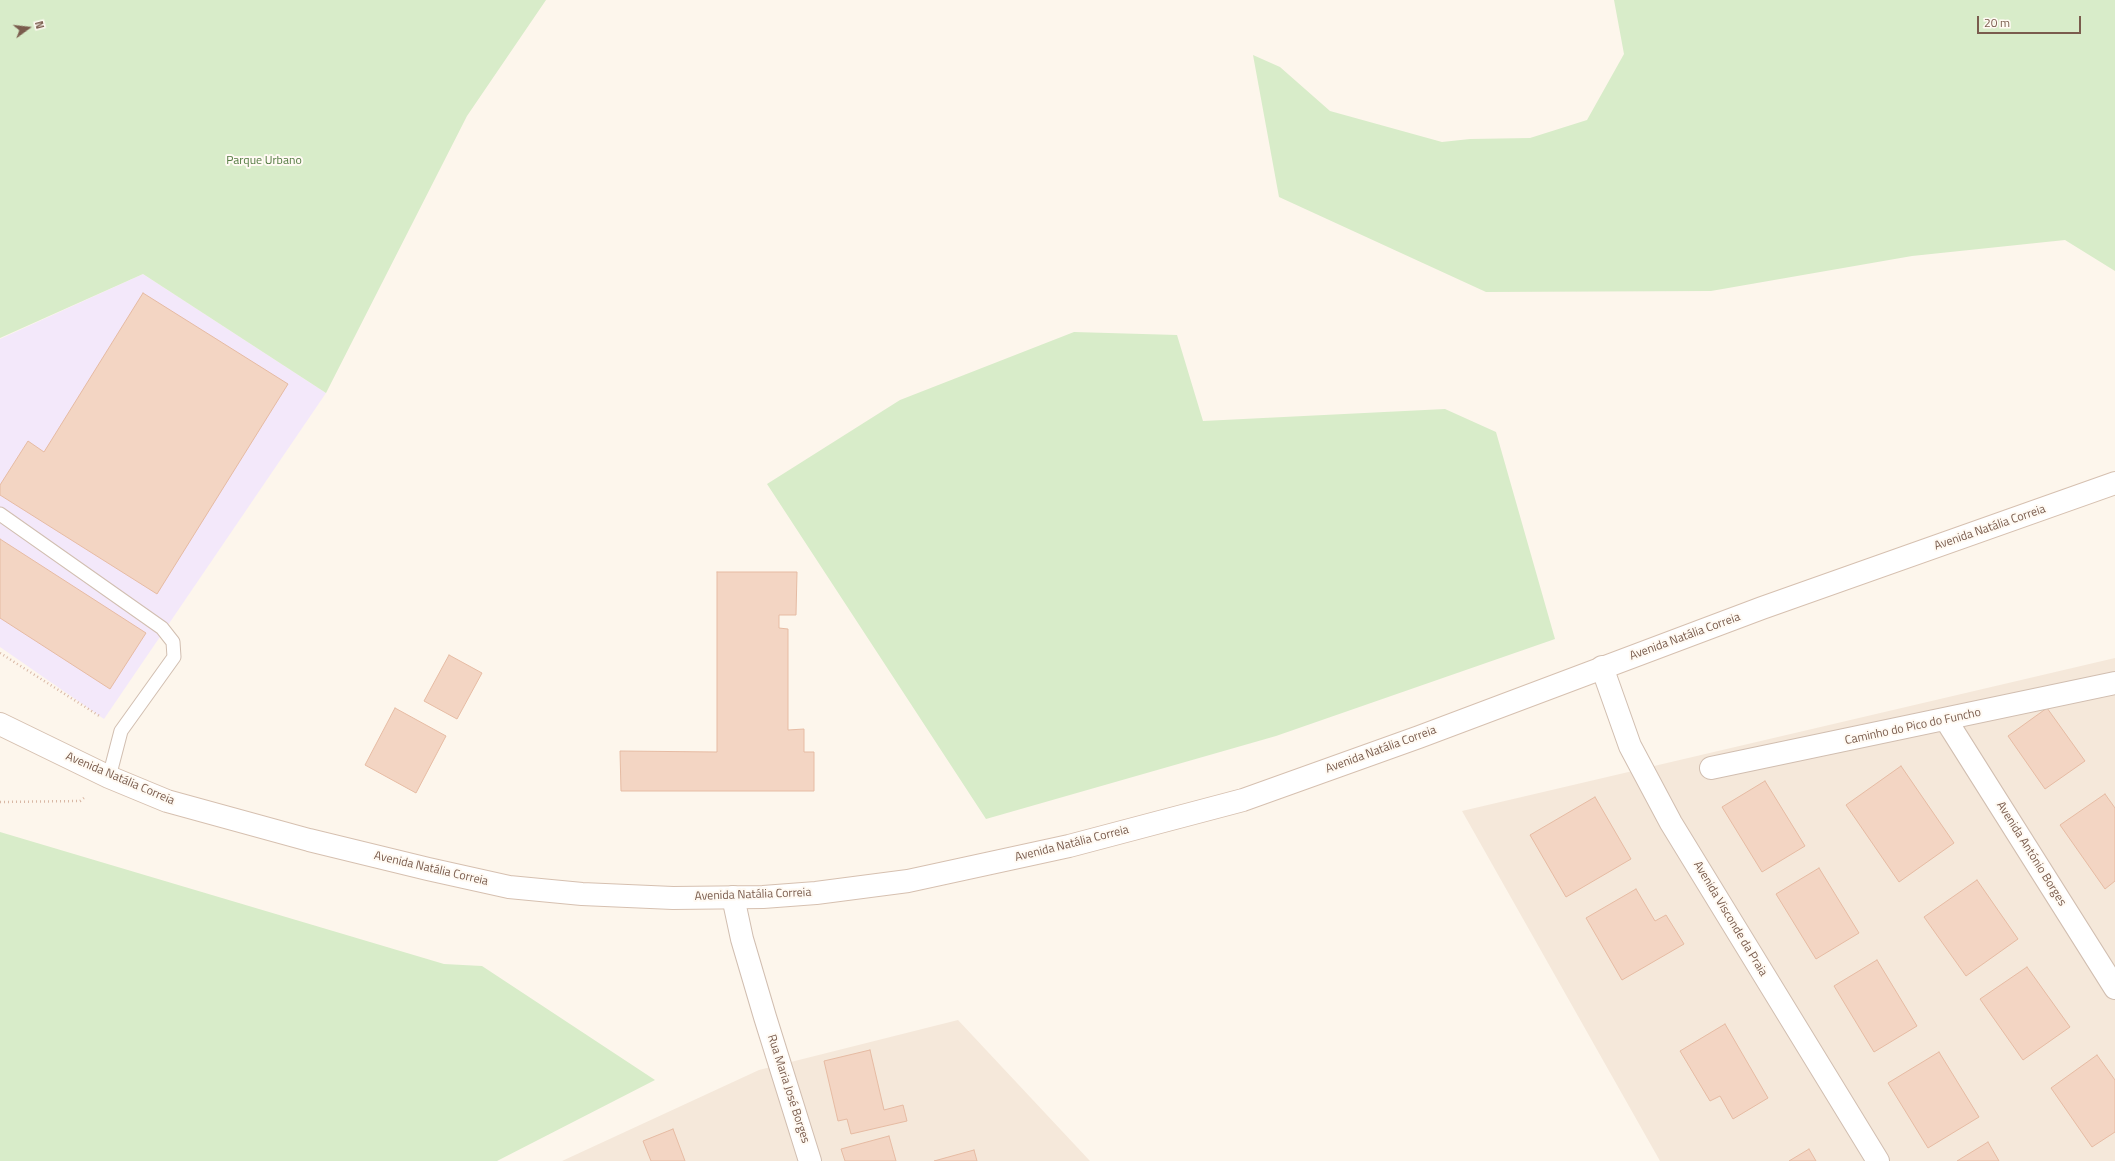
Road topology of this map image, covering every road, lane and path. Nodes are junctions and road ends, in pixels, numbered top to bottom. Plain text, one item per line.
1 (2115, 484) edge
2 (0, 514) edge
3 (0, 653) edge
4 (1602, 668) junction
5 (2115, 683) edge
6 (1946, 720) junction
7 (0, 724) edge
8 (121, 731) junction
9 (1712, 768) dead end
10 (109, 777) junction
11 (0, 802) edge
12 (733, 897) junction
13 (2115, 988) edge
14 (810, 1161) edge
15 (1878, 1161) edge

1 - 4 street, Avenida Natália Correia
2 - 8 lane
3 - 8 path
4 - 12 street, Avenida Natália Correia
4 - 15 street, Avenida Visconde da Praia
5 - 6 street, Caminho do Pico do Funcho
6 - 9 street, Caminho do Pico do Funcho
6 - 13 street, Avenida António Borges
7 - 10 street, Avenida Natália Correia
8 - 10 lane
10 - 11 path
10 - 12 street, Avenida Natália Correia
12 - 14 street, Rua Maria José Borges

